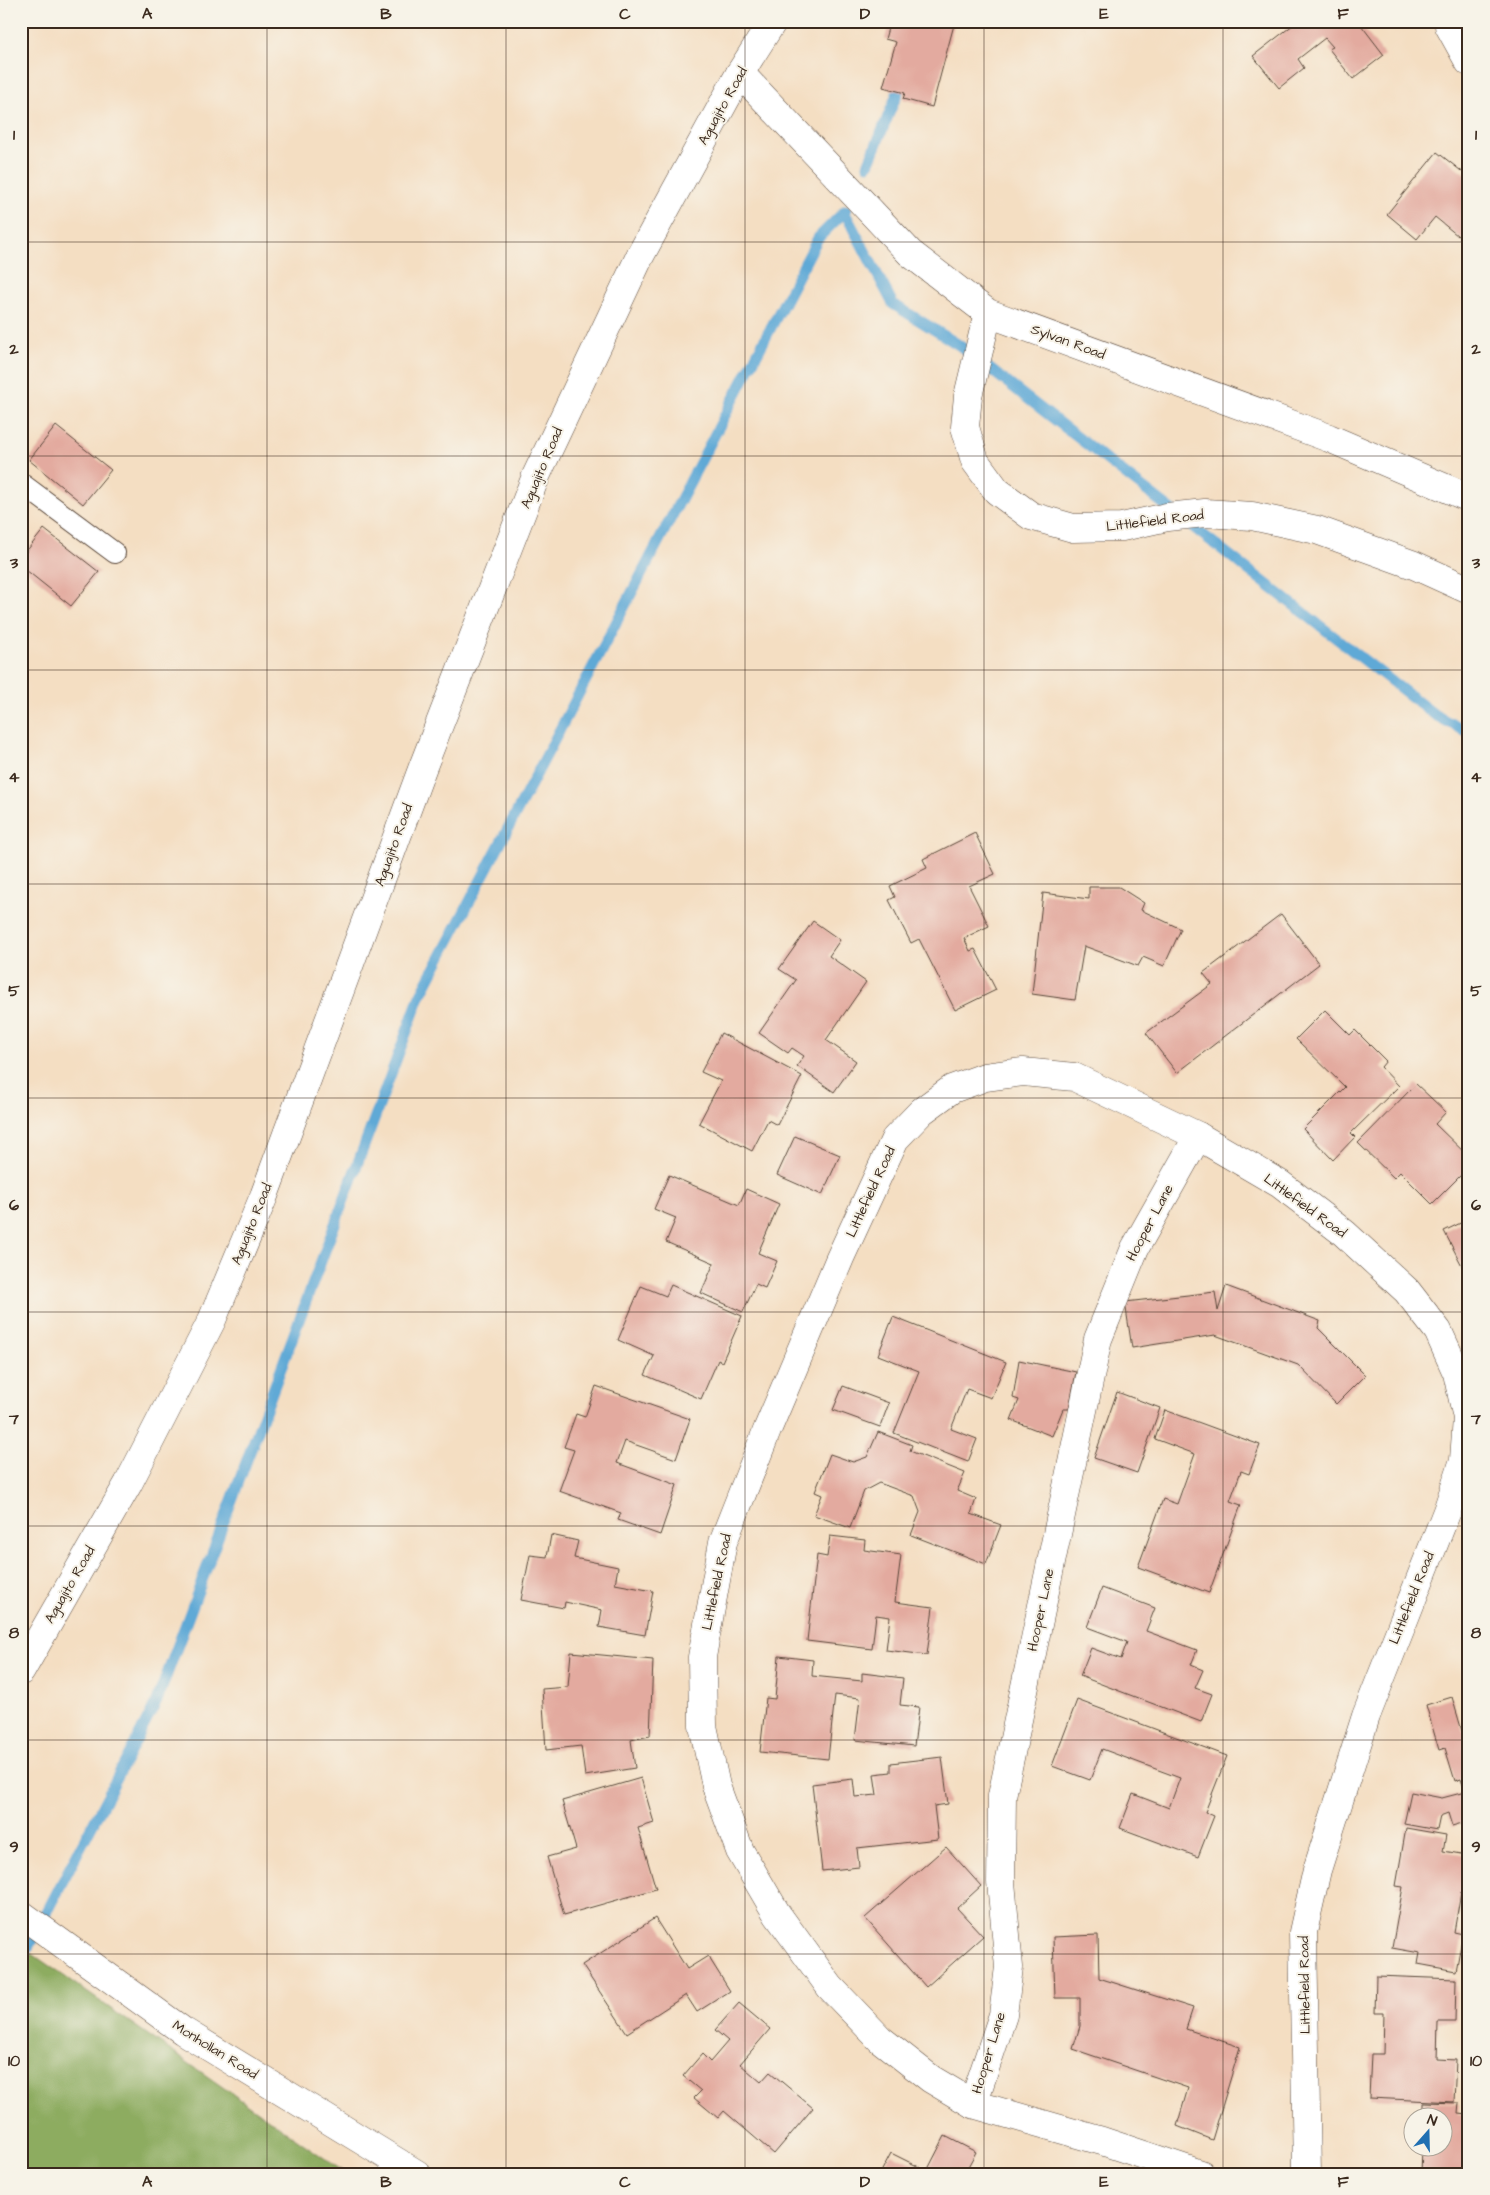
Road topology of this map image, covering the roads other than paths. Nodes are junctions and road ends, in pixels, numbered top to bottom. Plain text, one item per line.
1 (773, 21) edge
2 (1449, 21) edge
3 (1469, 62) edge
4 (740, 73) junction
5 (988, 313) junction
6 (21, 483) edge
7 (1469, 498) edge
8 (115, 553) dead end
9 (1469, 590) edge
10 (1198, 1136) junction
11 (21, 1671) edge
12 (21, 1914) edge
13 (973, 2104) junction
14 (417, 2174) edge
15 (1200, 2174) edge
16 (1307, 2174) edge

1 - 4 street, Aguajito Road
2 - 3 street
4 - 5 street, Sylvan Road
4 - 11 street, Aguajito Road
5 - 7 street, Sylvan Road
5 - 9 street, Littlefield Road
6 - 8 lane
10 - 13 street, Hooper Lane
10 - 13 street, Littlefield Road
10 - 16 street, Littlefield Road
12 - 14 street, Monhollan Road
13 - 15 street, Littlefield Road

